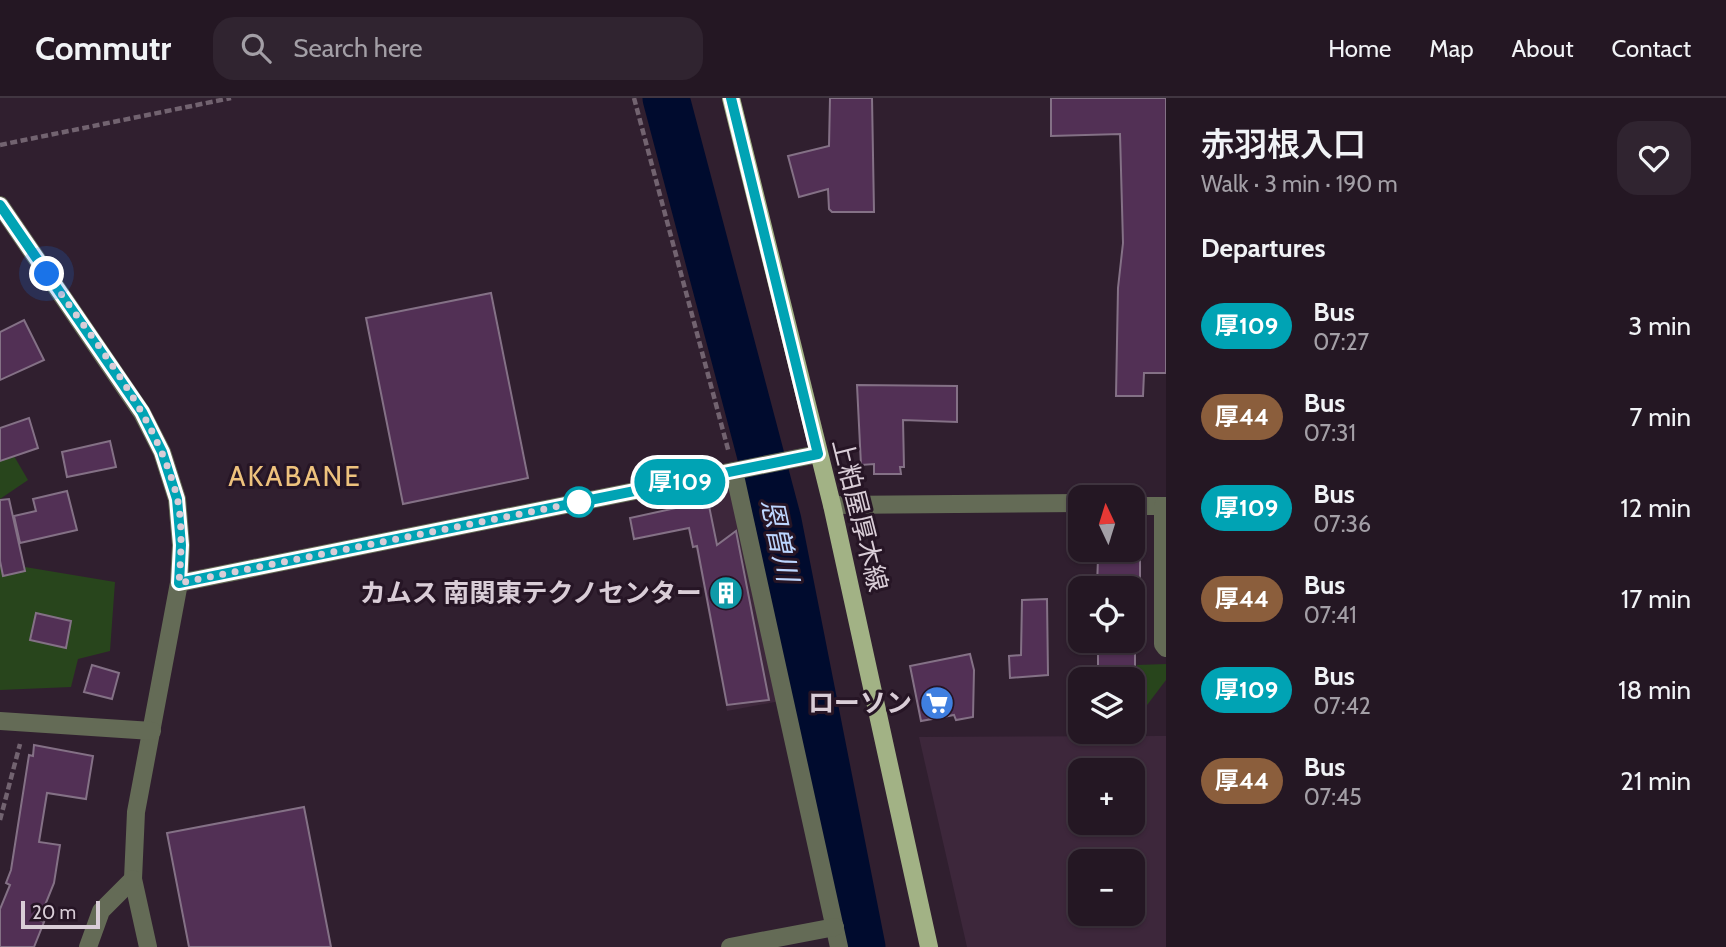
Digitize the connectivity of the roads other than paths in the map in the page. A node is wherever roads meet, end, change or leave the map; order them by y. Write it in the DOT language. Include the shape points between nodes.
graph roads {
  1 [pos="731,98"];
  2 [pos="0,205"];
  3 [pos="818,454"];
  4 [pos="736,471"];
  5 [pos="1068,503"];
  6 [pos="832,505"];
  7 [pos="1145,506"];
  8 [pos="1164,506"];
  9 [pos="179,583"];
  10 [pos="1166,648"];
  11 [pos="0,721"];
  12 [pos="152,731"];
  13 [pos="133,879"];
  14 [pos="835,927"];
  15 [pos="88,947"];
  16 [pos="148,947"];
  17 [pos="730,947"];
  18 [pos="839,947"];
  19 [pos="929,947"];
  1 -- 3 [label="main road, 上粕屋厚木線"];
  2 -- 9 [label="street" via="142,412 162,452 177,499"];
  3 -- 4 [label="street"];
  3 -- 6 [label="main road, 上粕屋厚木線"];
  4 -- 9 [label="street"];
  4 -- 14 [label="street"];
  5 -- 6 [label="street"];
  6 -- 19 [label="main road, 上粕屋厚木線"];
  7 -- 8 [label="street"];
  8 -- 10 [label="street"];
  9 -- 12 [label="street"];
  11 -- 12 [label="street"];
  12 -- 13 [label="street" via="136,812"];
  13 -- 15 [label="street" via="101,911"];
  13 -- 16 [label="street"];
  14 -- 17 [label="street"];
  14 -- 18 [label="street"];
}
